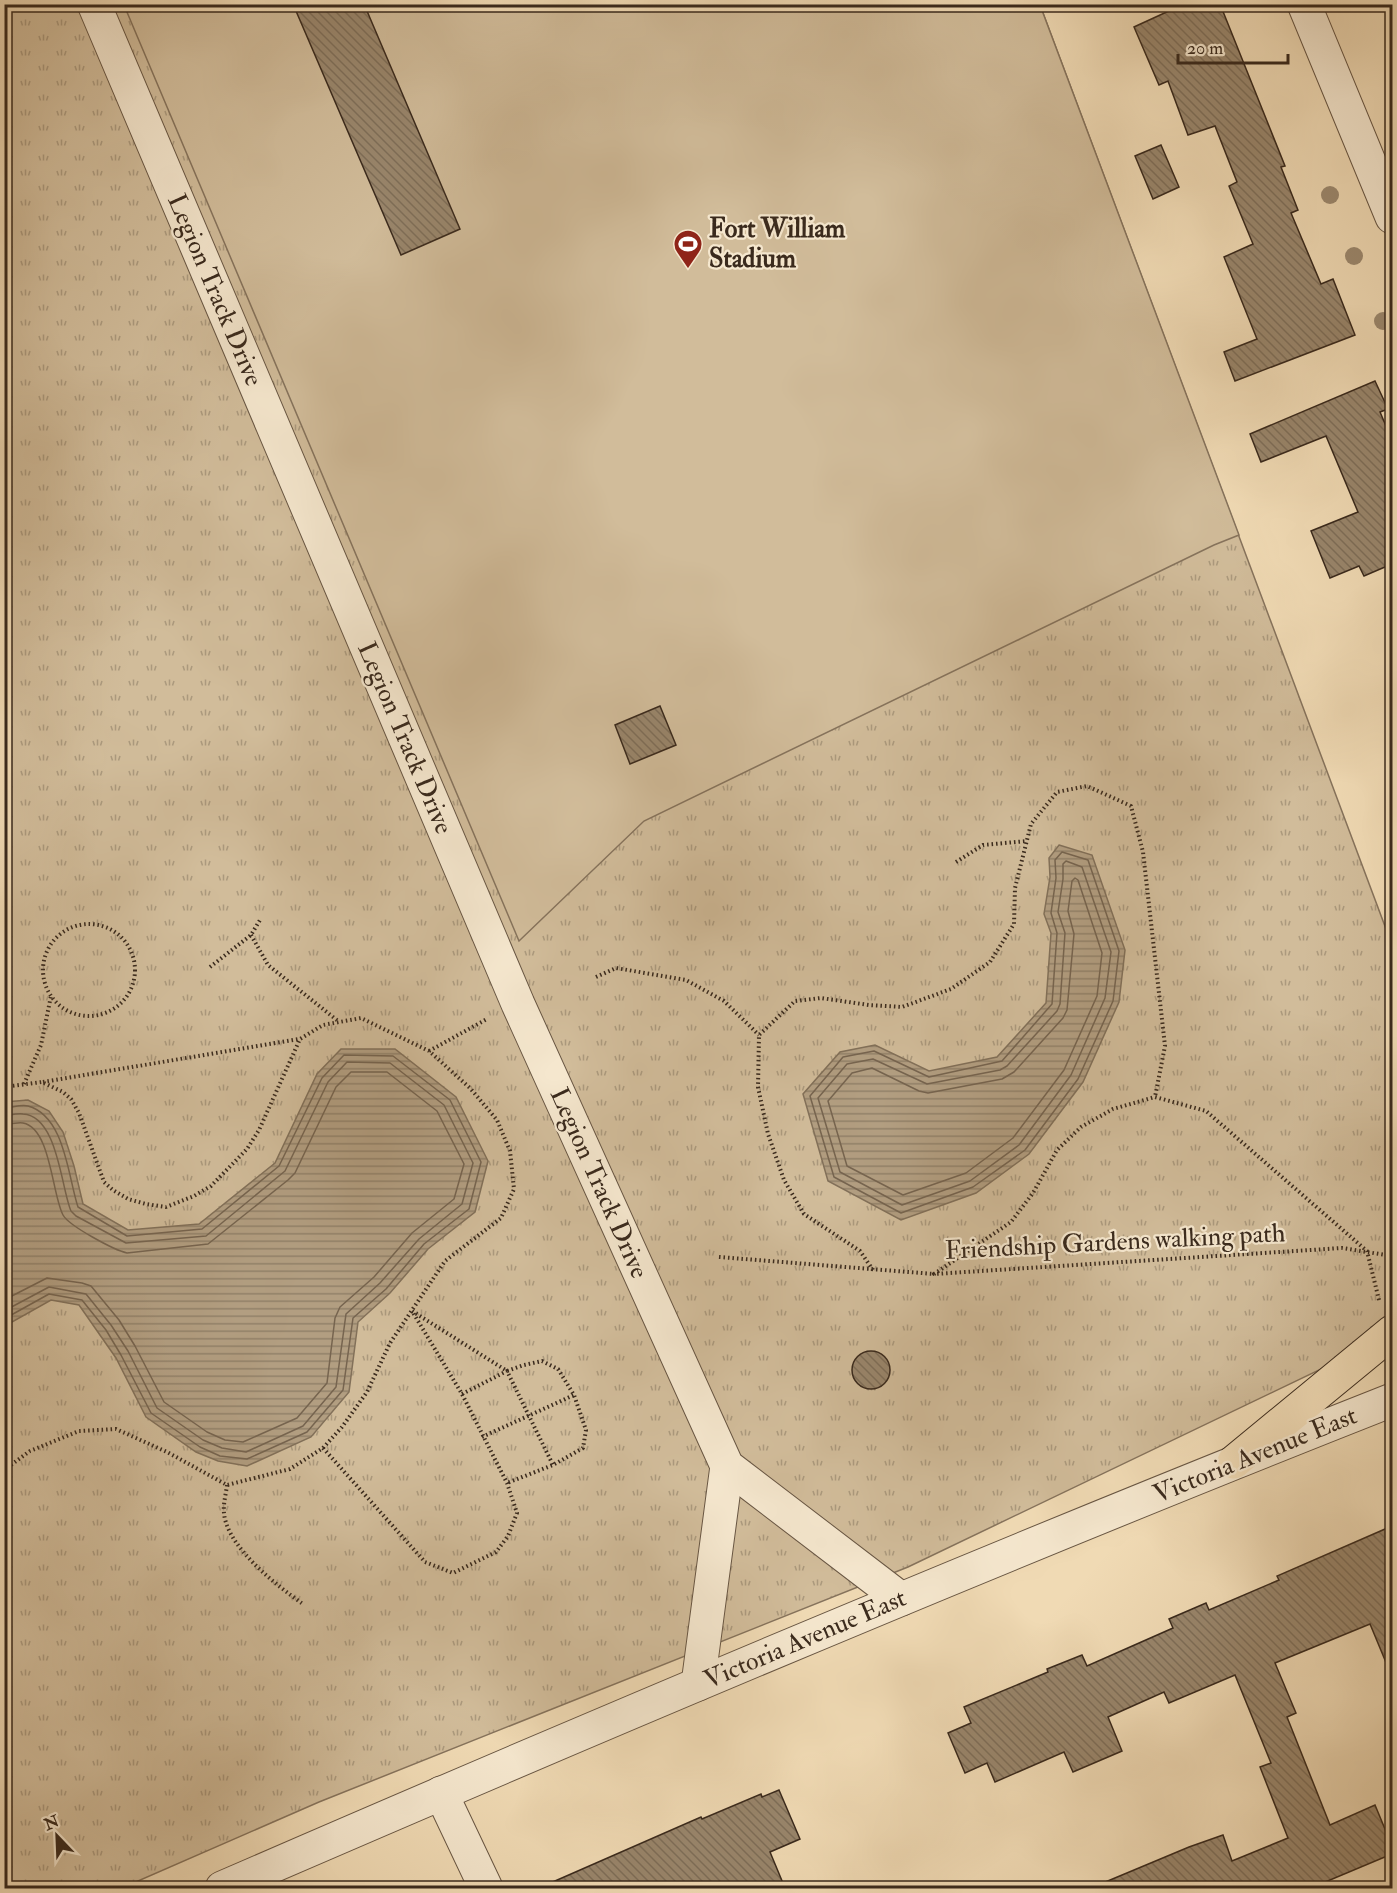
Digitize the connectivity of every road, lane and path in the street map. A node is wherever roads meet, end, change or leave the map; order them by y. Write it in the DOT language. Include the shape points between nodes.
graph roads {
  1 [pos="94,4"];
  2 [pos="1304,4"];
  3 [pos="1392,217"];
  4 [pos="1027,842"];
  5 [pos="956,862"];
  6 [pos="260,920"];
  7 [pos="251,935"];
  8 [pos="210,968"];
  9 [pos="596,977"];
  10 [pos="51,996"];
  11 [pos="518,1004"];
  12 [pos="339,1022"];
  13 [pos="759,1035"];
  14 [pos="300,1039"];
  15 [pos="429,1051"];
  16 [pos="42,1082"];
  17 [pos="24,1085"];
  18 [pos="4,1087"];
  19 [pos="1155,1097"];
  20 [pos="1367,1251"];
  21 [pos="1392,1256"];
  22 [pos="719,1257"];
  23 [pos="873,1270"];
  24 [pos="934,1274"];
  25 [pos="412,1311"];
  26 [pos="1391,1333"];
  27 [pos="507,1371"];
  28 [pos="462,1394"];
  29 [pos="574,1395"];
  30 [pos="1392,1400"];
  31 [pos="530,1415"];
  32 [pos="482,1437"];
  33 [pos="323,1448"];
  34 [pos="1234,1462"];
  35 [pos="553,1465"];
  36 [pos="727,1466"];
  37 [pos="4,1470"];
  38 [pos="507,1483"];
  39 [pos="227,1485"];
  40 [pos="901,1599"];
  41 [pos="303,1604"];
  42 [pos="698,1683"];
  43 [pos="441,1793"];
  44 [pos="222,1888"];
  45 [pos="486,1888"];
  1 -- 11 [label="street, Legion Track Drive"];
  2 -- 3 [label="street"];
  4 -- 5 [label="path" via="982,845"];
  4 -- 13 [label="path" via="1015,888 1014,924 990,962 951,989 902,1007 821,998 795,1002"];
  4 -- 19 [label="path" via="1031,824 1057,792 1087,786 1131,806 1143,852 1165,1046"];
  6 -- 7 [label="path"];
  7 -- 8 [label="path"];
  7 -- 12 [label="path" via="268,965"];
  9 -- 13 [label="path" via="616,968 686,980 724,1000"];
  10 -- 10 [label="path" via="43,969 53,942 63,932 76,926 104,926 128,944 135,974 131,990 122,1002 93,1016 77,1014"];
  10 -- 17 [label="path" via="41,1045"];
  11 -- 15 [label="path"];
  11 -- 36 [label="street, Legion Track Drive"];
  12 -- 14 [label="path" via="323,1025"];
  12 -- 15 [label="path" via="361,1018"];
  13 -- 23 [label="path" via="758,1087 768,1134 784,1180 804,1214 860,1251"];
  14 -- 16 [label="path"];
  14 -- 16 [label="path" via="247,1149 211,1186 166,1207 128,1199 104,1182 71,1099"];
  15 -- 25 [label="path" via="471,1088 498,1120 510,1152 514,1189 501,1218 445,1261"];
  16 -- 17 [label="path"];
  17 -- 18 [label="path"];
  19 -- 20 [label="path, Friendship Gardens walking path" via="1206,1111"];
  19 -- 24 [label="path, Friendship Gardens walking path" via="1113,1109 1081,1127 1057,1150 1011,1222"];
  20 -- 21 [label="path, Friendship Gardens walking path"];
  20 -- 24 [label="path, Friendship Gardens walking path" via="1342,1248"];
  20 -- 26 [label="path" via="1381,1311"];
  22 -- 23 [label="path"];
  23 -- 24 [label="path"];
  25 -- 27 [label="path"];
  25 -- 28 [label="path"];
  25 -- 33 [label="path" via="390,1343 367,1392"];
  26 -- 34 [label="main road"];
  27 -- 28 [label="path"];
  27 -- 29 [label="path" via="542,1361 558,1369"];
  27 -- 31 [label="path"];
  28 -- 32 [label="path"];
  29 -- 31 [label="path"];
  29 -- 35 [label="path" via="586,1430 583,1448"];
  30 -- 34 [label="street, Victoria Avenue East"];
  31 -- 32 [label="path"];
  31 -- 35 [label="path"];
  32 -- 38 [label="path"];
  33 -- 38 [label="path" via="425,1562 453,1573 496,1552 508,1536 517,1513"];
  33 -- 39 [label="path" via="290,1469"];
  34 -- 40 [label="street, Victoria Avenue East"];
  35 -- 38 [label="path"];
  36 -- 40 [label="street, Legion Track Drive"];
  36 -- 42 [label="street"];
  37 -- 39 [label="path" via="30,1451 79,1431 116,1429"];
  39 -- 41 [label="path" via="224,1512 228,1531 254,1564"];
  40 -- 42 [label="street, Victoria Avenue East"];
  42 -- 43 [label="street, Victoria Avenue East"];
  43 -- 44 [label="street, Victoria Avenue East"];
  43 -- 45 [label="street"];
}
